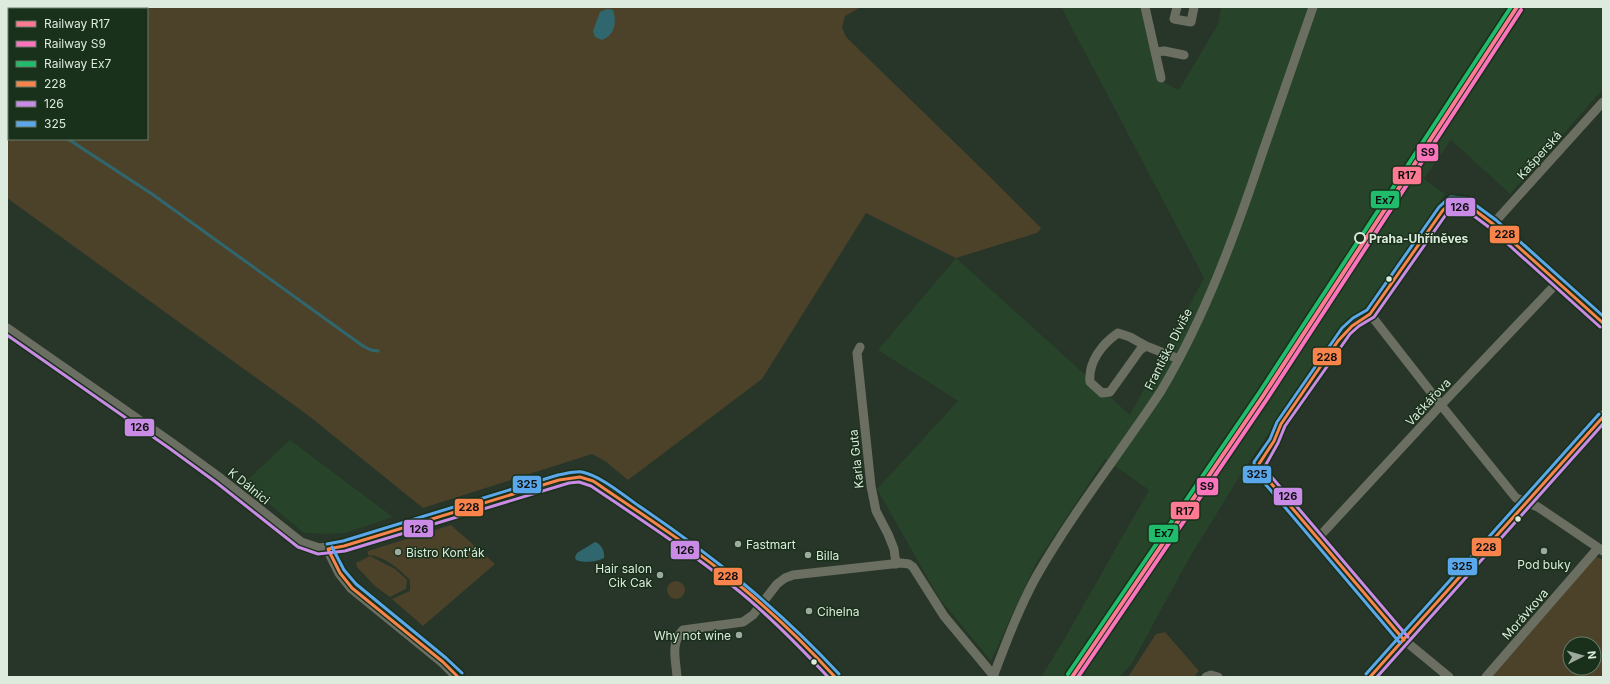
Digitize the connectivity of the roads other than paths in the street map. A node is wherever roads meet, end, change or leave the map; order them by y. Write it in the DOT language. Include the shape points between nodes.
graph roads {
  1 [pos="1145,7"];
  2 [pos="1177,7"];
  3 [pos="1194,7"];
  4 [pos="1313,7"];
  5 [pos="1156,52"];
  6 [pos="1184,55"];
  7 [pos="1162,78"];
  8 [pos="1603,102"];
  9 [pos="1493,224"];
  10 [pos="1557,283"];
  11 [pos="1370,314"];
  12 [pos="1603,323"];
  13 [pos="7,329"];
  14 [pos="1146,346"];
  15 [pos="860,347"];
  16 [pos="1179,359"];
  17 [pos="1441,405"];
  18 [pos="1603,417"];
  19 [pos="1526,502"];
  20 [pos="1318,538"];
  21 [pos="328,549"];
  22 [pos="1600,549"];
  23 [pos="896,564"];
  24 [pos="762,604"];
  25 [pos="1404,640"];
  26 [pos="994,676"];
  27 [pos="458,677"];
  28 [pos="678,677"];
  29 [pos="835,677"];
  30 [pos="1206,677"];
  31 [pos="1218,677"];
  32 [pos="1370,677"];
  33 [pos="1449,677"];
  34 [pos="1486,677"];
  1 -- 5 [label="street"];
  2 -- 3 [label="street" via="1174,19 1191,22"];
  4 -- 16 [label="street, Františka Diviše" via="1237,227"];
  5 -- 6 [label="street"];
  5 -- 7 [label="street"];
  8 -- 9 [label="street, Kašperská"];
  9 -- 10 [label="street"];
  9 -- 11 [label="street" via="1464,202 1452,202 1443,210"];
  10 -- 12 [label="street"];
  10 -- 17 [label="street, Vačkářova"];
  11 -- 17 [label="street"];
  11 -- 20 [label="street" via="1356,322 1338,341 1281,424 1260,464 1259,469"];
  13 -- 21 [label="street, K Dálnici" via="190,457 292,538 310,547"];
  14 -- 14 [label="street" via="1118,334 1108,340 1095,357 1089,372 1090,382 1102,393 1110,392 1140,350"];
  14 -- 16 [label="street"];
  15 -- 23 [label="street, Karla Guta" via="857,353 870,486 876,511 894,549"];
  16 -- 26 [label="street, Františka Diviše" via="1162,391 1046,561 1025,601"];
  17 -- 19 [label="street" via="1516,498"];
  17 -- 20 [label="street, Vačkářova"];
  18 -- 19 [label="main road"];
  19 -- 22 [label="street" via="1538,507"];
  19 -- 25 [label="main road"];
  20 -- 25 [label="street"];
  21 -- 24 [label="street" via="559,480 580,477 593,481 676,537"];
  21 -- 27 [label="street" via="340,573 352,588"];
  22 -- 34 [label="street, Morávkova"];
  23 -- 24 [label="street" via="793,575 777,584"];
  23 -- 26 [label="street" via="909,564 913,567 944,616"];
  24 -- 28 [label="street" via="743,622 683,630 674,645"];
  24 -- 29 [label="street"];
  25 -- 32 [label="main road"];
  25 -- 33 [label="street"];
  30 -- 31 [label="street"];
}
